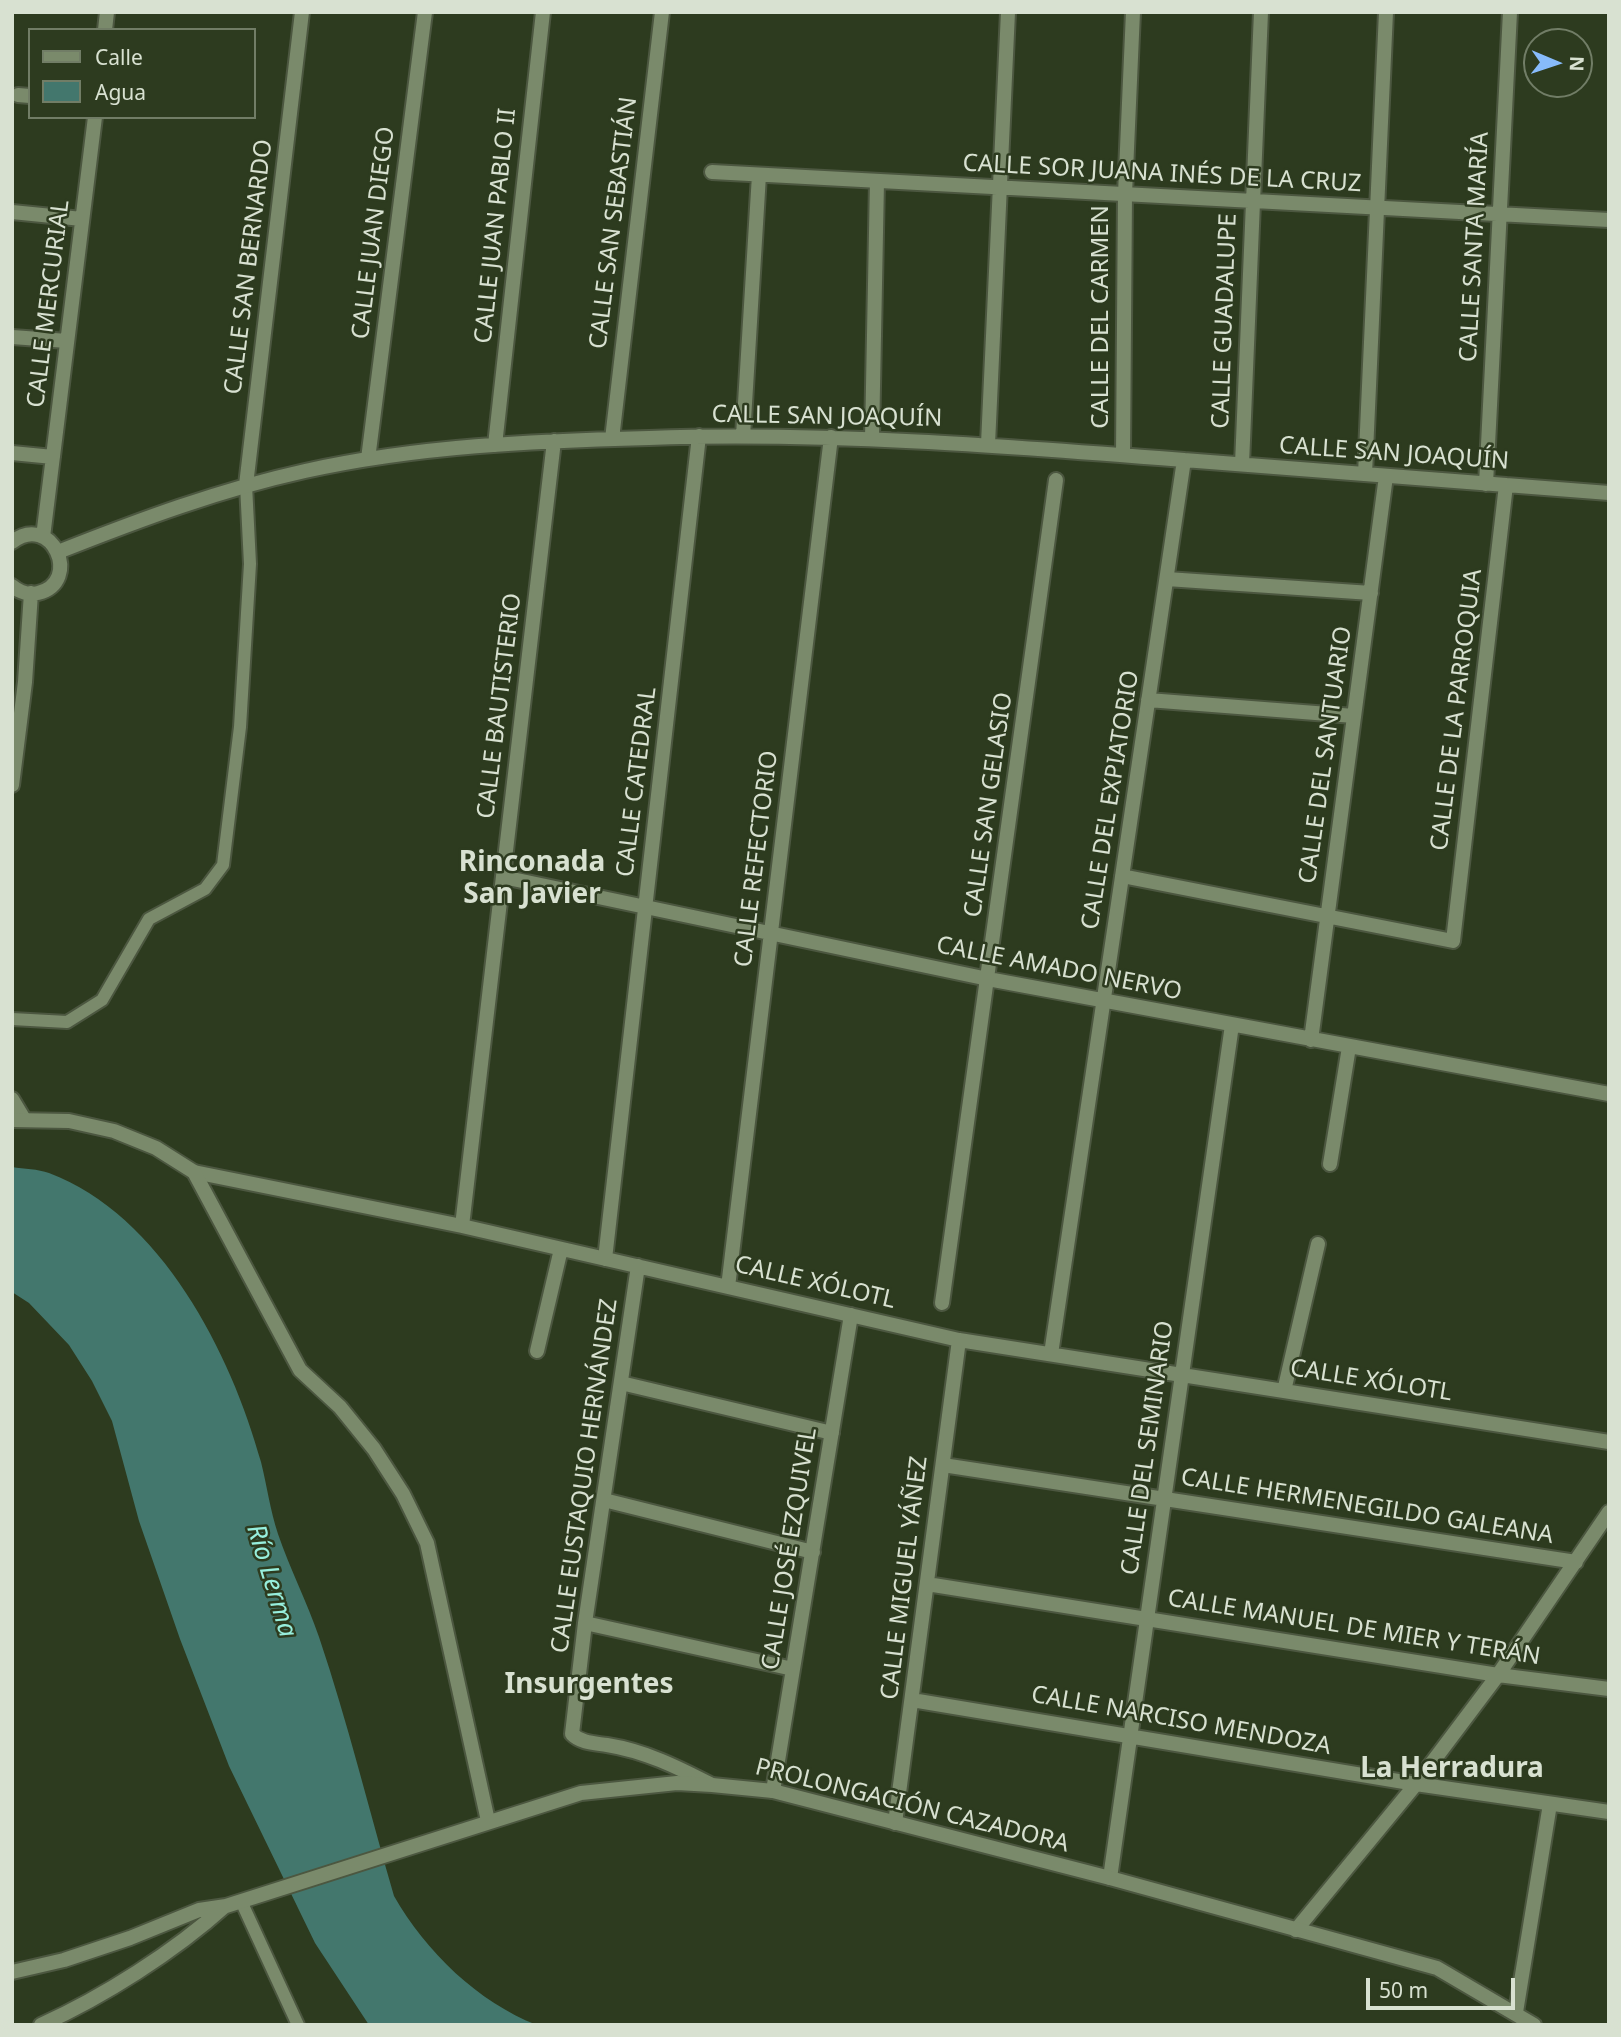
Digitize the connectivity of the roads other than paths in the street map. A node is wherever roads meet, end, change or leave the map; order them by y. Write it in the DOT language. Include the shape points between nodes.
graph roads {
  1 [pos="302,12"];
  2 [pos="425,12"];
  3 [pos="543,12"];
  4 [pos="662,12"];
  5 [pos="1008,12"];
  6 [pos="1133,12"];
  7 [pos="1261,12"];
  8 [pos="1386,12"];
  9 [pos="1510,12"];
  10 [pos="95,119"];
  11 [pos="712,172"];
  12 [pos="759,175"];
  13 [pos="877,181"];
  14 [pos="999,188"];
  15 [pos="1125,194"];
  16 [pos="1253,201"];
  17 [pos="1377,208"];
  18 [pos="12,212"];
  19 [pos="1500,214"];
  20 [pos="82,219"];
  21 [pos="1609,220"];
  22 [pos="12,337"];
  23 [pos="67,341"];
  24 [pos="699,436"];
  25 [pos="743,436"];
  26 [pos="831,437"];
  27 [pos="872,438"];
  28 [pos="612,439"];
  29 [pos="554,441"];
  30 [pos="988,444"];
  31 [pos="495,445"];
  32 [pos="12,453"];
  33 [pos="1123,455"];
  34 [pos="53,457"];
  35 [pos="368,459"];
  36 [pos="1184,460"];
  37 [pos="1242,464"];
  38 [pos="1364,474"];
  39 [pos="1386,476"];
  40 [pos="1056,480"];
  41 [pos="1486,484"];
  42 [pos="246,485"];
  43 [pos="1506,485"];
  44 [pos="1609,493"];
  45 [pos="43,537"];
  46 [pos="12,542"];
  47 [pos="58,552"];
  48 [pos="1167,579"];
  49 [pos="12,586"];
  50 [pos="31,593"];
  51 [pos="1371,593"];
  52 [pos="1149,701"];
  53 [pos="1354,716"];
  54 [pos="12,785"];
  55 [pos="1122,876"];
  56 [pos="503,877"];
  57 [pos="645,907"];
  58 [pos="1327,916"];
  59 [pos="771,934"];
  60 [pos="988,979"];
  61 [pos="1103,1001"];
  62 [pos="12,1019"];
  63 [pos="1232,1025"];
  64 [pos="1311,1040"];
  65 [pos="1349,1047"];
  66 [pos="1609,1094"];
  67 [pos="13,1101"];
  68 [pos="18,1119"];
  69 [pos="1330,1164"];
  70 [pos="194,1172"];
  71 [pos="462,1226"];
  72 [pos="1318,1244"];
  73 [pos="561,1249"];
  74 [pos="605,1259"];
  75 [pos="638,1266"];
  76 [pos="728,1287"];
  77 [pos="942,1303"];
  78 [pos="852,1315"];
  79 [pos="959,1339"];
  80 [pos="537,1351"];
  81 [pos="1051,1354"];
  82 [pos="1182,1375"];
  83 [pos="621,1383"];
  84 [pos="1284,1391"];
  85 [pos="832,1433"];
  86 [pos="1609,1442"];
  87 [pos="943,1465"];
  88 [pos="1164,1499"];
  89 [pos="604,1500"];
  90 [pos="1609,1512"];
  91 [pos="813,1552"];
  92 [pos="1576,1562"];
  93 [pos="927,1584"];
  94 [pos="1147,1618"];
  95 [pos="585,1623"];
  96 [pos="793,1669"];
  97 [pos="1499,1675"];
  98 [pos="1609,1689"];
  99 [pos="912,1700"];
  100 [pos="1130,1735"];
  101 [pos="1416,1784"];
  102 [pos="712,1786"];
  103 [pos="773,1791"];
  104 [pos="1550,1804"];
  105 [pos="1609,1812"];
  106 [pos="488,1821"];
  107 [pos="895,1823"];
  108 [pos="1110,1878"];
  109 [pos="247,1899"];
  110 [pos="226,1906"];
  111 [pos="1296,1930"];
  112 [pos="12,1972"];
  113 [pos="76,2009"];
  114 [pos="1516,2012"];
  115 [pos="41,2025"];
  116 [pos="64,2025"];
  117 [pos="298,2025"];
  118 [pos="1534,2025"];
  1 -- 42 [label="street, CALLE SAN BERNARDO"];
  2 -- 35 [label="street, CALLE JUAN DIEGO"];
  3 -- 31 [label="street, CALLE JUAN PABLO II"];
  4 -- 28 [label="street, CALLE SAN SEBASTIÁN"];
  5 -- 14 [label="street"];
  6 -- 15 [label="street, CALLE DEL CARMEN"];
  7 -- 16 [label="street, CALLE GUADALUPE"];
  8 -- 17 [label="street"];
  9 -- 19 [label="street, CALLE SANTA MARÍA"];
  10 -- 20 [label="street, CALLE MERCURIAL"];
  11 -- 12 [label="street, CALLE SOR JUANA INÉS DE LA CRUZ"];
  12 -- 13 [label="street, CALLE SOR JUANA INÉS DE LA CRUZ"];
  12 -- 25 [label="street"];
  13 -- 14 [label="street, CALLE SOR JUANA INÉS DE LA CRUZ"];
  13 -- 27 [label="street"];
  14 -- 15 [label="street, CALLE SOR JUANA INÉS DE LA CRUZ"];
  14 -- 30 [label="street"];
  15 -- 16 [label="street, CALLE SOR JUANA INÉS DE LA CRUZ"];
  15 -- 33 [label="street, CALLE DEL CARMEN"];
  16 -- 17 [label="street, CALLE SOR JUANA INÉS DE LA CRUZ"];
  16 -- 37 [label="street, CALLE GUADALUPE"];
  17 -- 19 [label="street, CALLE SOR JUANA INÉS DE LA CRUZ"];
  17 -- 38 [label="street"];
  18 -- 20 [label="street"];
  19 -- 21 [label="street, CALLE SOR JUANA INÉS DE LA CRUZ"];
  19 -- 41 [label="street, CALLE SANTA MARÍA"];
  20 -- 23 [label="street, CALLE MERCURIAL"];
  22 -- 23 [label="street"];
  23 -- 34 [label="street, CALLE MERCURIAL"];
  24 -- 25 [label="street, CALLE SAN JOAQUÍN"];
  24 -- 28 [label="street, CALLE SAN JOAQUÍN"];
  24 -- 57 [label="street, CALLE CATEDRAL"];
  25 -- 26 [label="street, CALLE SAN JOAQUÍN"];
  26 -- 27 [label="street, CALLE SAN JOAQUÍN"];
  26 -- 59 [label="street, CALLE REFECTORIO"];
  27 -- 30 [label="street, CALLE SAN JOAQUÍN"];
  28 -- 29 [label="street, CALLE SAN JOAQUÍN"];
  29 -- 31 [label="street, CALLE SAN JOAQUÍN"];
  29 -- 56 [label="street, CALLE BAUTISTERIO"];
  30 -- 33 [label="street, CALLE SAN JOAQUÍN"];
  31 -- 35 [label="street, CALLE SAN JOAQUÍN"];
  32 -- 34 [label="street"];
  33 -- 36 [label="street, CALLE SAN JOAQUÍN"];
  34 -- 45 [label="street, CALLE MERCURIAL"];
  35 -- 42 [label="street, CALLE SAN JOAQUÍN"];
  36 -- 37 [label="street, CALLE SAN JOAQUÍN"];
  36 -- 48 [label="street, CALLE DEL EXPIATORIO"];
  37 -- 38 [label="street, CALLE SAN JOAQUÍN"];
  38 -- 39 [label="street, CALLE SAN JOAQUÍN"];
  39 -- 41 [label="street, CALLE SAN JOAQUÍN"];
  39 -- 51 [label="street, CALLE DEL SANTUARIO"];
  40 -- 60 [label="street, CALLE SAN GELASIO"];
  41 -- 43 [label="street, CALLE SAN JOAQUÍN"];
  42 -- 47 [label="street, CALLE SAN JOAQUÍN" via="150,515"];
  42 -- 62 [label="lane" via="250,564 240,727 223,865 205,889 149,919 102,1000 67,1022"];
  43 -- 44 [label="street, CALLE SAN JOAQUÍN"];
  43 -- 58 [label="street, CALLE DE LA PARROQUIA" via="1453,941"];
  45 -- 46 [label="street" via="27,535"];
  45 -- 47 [label="street"];
  47 -- 50 [label="street" via="61,565 54,583"];
  48 -- 51 [label="street"];
  48 -- 52 [label="street, CALLE DEL EXPIATORIO"];
  49 -- 50 [label="street"];
  50 -- 54 [label="street"];
  51 -- 53 [label="street, CALLE DEL SANTUARIO"];
  52 -- 53 [label="street"];
  52 -- 55 [label="street, CALLE DEL EXPIATORIO"];
  53 -- 58 [label="street, CALLE DEL SANTUARIO"];
  55 -- 58 [label="street"];
  55 -- 61 [label="street, CALLE DEL EXPIATORIO"];
  56 -- 57 [label="street, CALLE AMADO NERVO"];
  56 -- 71 [label="street, CALLE BAUTISTERIO"];
  57 -- 59 [label="street, CALLE AMADO NERVO"];
  57 -- 74 [label="street, CALLE CATEDRAL"];
  58 -- 64 [label="street, CALLE DEL SANTUARIO"];
  59 -- 60 [label="street, CALLE AMADO NERVO"];
  59 -- 76 [label="street, CALLE REFECTORIO"];
  60 -- 61 [label="street, CALLE AMADO NERVO"];
  60 -- 77 [label="street, CALLE SAN GELASIO"];
  61 -- 63 [label="street, CALLE AMADO NERVO"];
  61 -- 81 [label="street, CALLE DEL EXPIATORIO"];
  63 -- 64 [label="street, CALLE AMADO NERVO"];
  63 -- 82 [label="street, CALLE DEL SEMINARIO"];
  64 -- 65 [label="street, CALLE AMADO NERVO"];
  65 -- 66 [label="street, CALLE AMADO NERVO"];
  65 -- 69 [label="street"];
  67 -- 68 [label="street"];
  68 -- 70 [label="street, CALLE XÓLOTL" via="69,1121 114,1131 156,1148"];
  70 -- 71 [label="street, CALLE XÓLOTL"];
  70 -- 106 [label="street" via="300,1370 340,1407 374,1449 404,1494 427,1543"];
  71 -- 73 [label="street, CALLE XÓLOTL"];
  72 -- 84 [label="street"];
  73 -- 74 [label="street, CALLE XÓLOTL"];
  73 -- 80 [label="street"];
  74 -- 75 [label="street, CALLE XÓLOTL"];
  75 -- 76 [label="street, CALLE XÓLOTL"];
  75 -- 83 [label="street, CALLE EUSTAQUIO HERNÁNDEZ"];
  76 -- 78 [label="street, CALLE XÓLOTL"];
  78 -- 79 [label="street, CALLE XÓLOTL"];
  78 -- 85 [label="street, CALLE JOSÉ EZQUIVEL"];
  79 -- 81 [label="street, CALLE XÓLOTL"];
  79 -- 87 [label="street, CALLE MIGUEL YÁÑEZ"];
  81 -- 82 [label="street, CALLE XÓLOTL"];
  82 -- 84 [label="street, CALLE XÓLOTL"];
  82 -- 88 [label="street, CALLE DEL SEMINARIO"];
  83 -- 85 [label="street"];
  83 -- 89 [label="street, CALLE EUSTAQUIO HERNÁNDEZ"];
  84 -- 86 [label="street, CALLE XÓLOTL"];
  85 -- 91 [label="street, CALLE JOSÉ EZQUIVEL"];
  87 -- 88 [label="street, CALLE HERMENEGILDO GALEANA"];
  87 -- 93 [label="street, CALLE MIGUEL YÁÑEZ"];
  88 -- 92 [label="street, CALLE HERMENEGILDO GALEANA"];
  88 -- 94 [label="street, CALLE DEL SEMINARIO"];
  89 -- 91 [label="street"];
  89 -- 95 [label="street, CALLE EUSTAQUIO HERNÁNDEZ"];
  90 -- 92 [label="street"];
  91 -- 96 [label="street, CALLE JOSÉ EZQUIVEL"];
  92 -- 97 [label="street"];
  93 -- 94 [label="street, CALLE MANUEL DE MIER Y TERÁN"];
  93 -- 99 [label="street, CALLE MIGUEL YÁÑEZ"];
  94 -- 97 [label="street, CALLE MANUEL DE MIER Y TERÁN"];
  94 -- 100 [label="street, CALLE DEL SEMINARIO"];
  95 -- 96 [label="street"];
  95 -- 102 [label="street, CALLE EUSTAQUIO HERNÁNDEZ" via="572,1734 578,1740 660,1759"];
  96 -- 103 [label="street, CALLE JOSÉ EZQUIVEL"];
  97 -- 98 [label="street, CALLE MANUEL DE MIER Y TERÁN"];
  97 -- 101 [label="street"];
  99 -- 100 [label="street, CALLE NARCISO MENDOZA"];
  99 -- 107 [label="street, CALLE MIGUEL YÁÑEZ"];
  100 -- 101 [label="street, CALLE NARCISO MENDOZA"];
  100 -- 108 [label="street, CALLE DEL SEMINARIO"];
  101 -- 104 [label="street, CALLE NARCISO MENDOZA"];
  101 -- 111 [label="street"];
  102 -- 103 [label="street, PROLONGACIÓN CAZADORA"];
  102 -- 106 [label="street, PROLONGACIÓN CAZADORA" via="677,1783 581,1793"];
  103 -- 107 [label="street, PROLONGACIÓN CAZADORA"];
  104 -- 105 [label="street, CALLE NARCISO MENDOZA"];
  104 -- 114 [label="street"];
  106 -- 109 [label="street, PROLONGACIÓN CAZADORA"];
  107 -- 108 [label="street, PROLONGACIÓN CAZADORA"];
  108 -- 111 [label="street, PROLONGACIÓN CAZADORA"];
  109 -- 110 [label="street, PROLONGACIÓN CAZADORA"];
  109 -- 117 [label="lane"];
  110 -- 112 [label="street" via="199,1910 130,1938"];
  110 -- 113 [label="street"];
  111 -- 114 [label="street, PROLONGACIÓN CAZADORA" via="1437,1968"];
  113 -- 115 [label="street"];
  113 -- 116 [label="street"];
  114 -- 118 [label="street, PROLONGACIÓN CAZADORA"];
}
